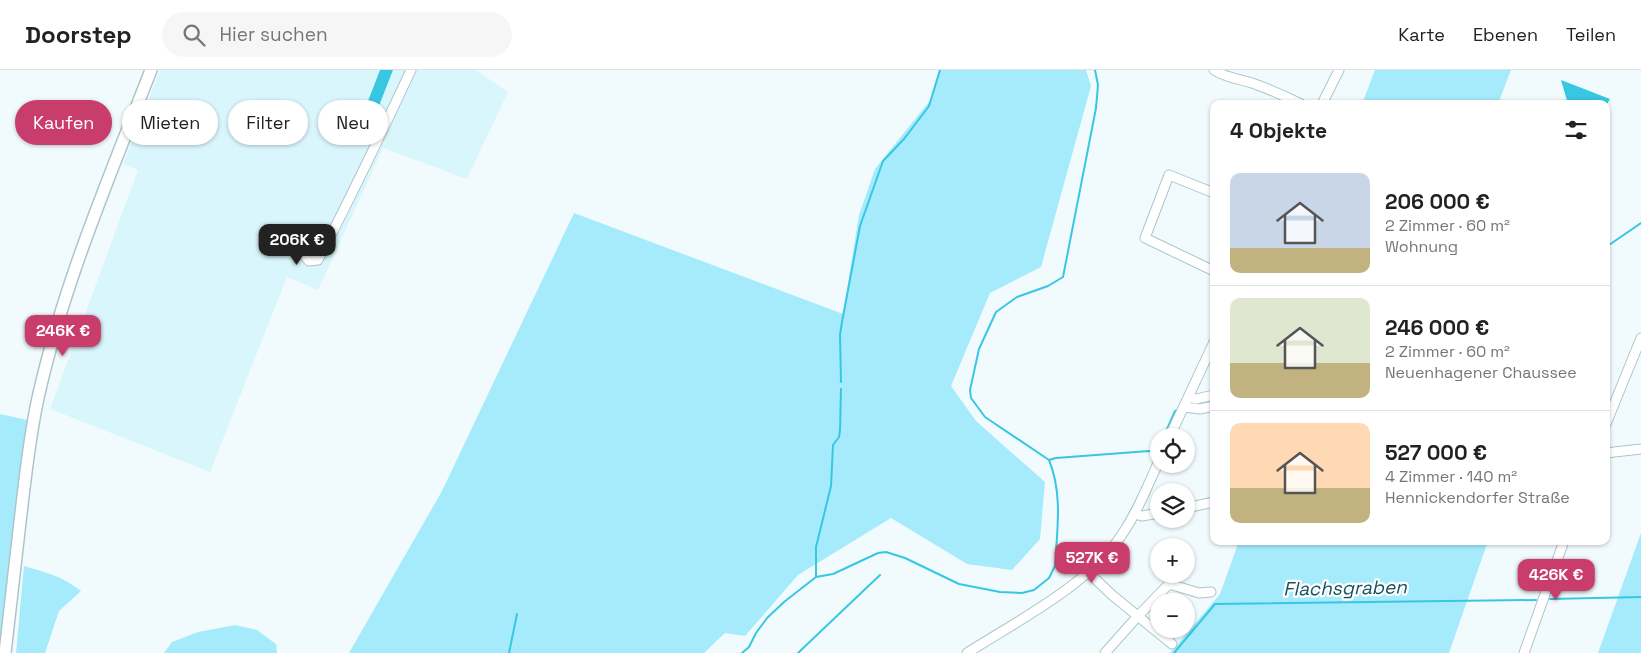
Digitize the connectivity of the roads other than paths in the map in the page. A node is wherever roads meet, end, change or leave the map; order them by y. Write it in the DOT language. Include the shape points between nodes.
graph roads {
  1 [pos="151,70"];
  2 [pos="411,70"];
  3 [pos="1214,70"];
  4 [pos="1339,70"];
  5 [pos="1293,100"];
  6 [pos="1324,100"];
  7 [pos="1210,191"];
  8 [pos="328,242"];
  9 [pos="1210,269"];
  10 [pos="1641,338"];
  11 [pos="1210,350"];
  12 [pos="1210,396"];
  13 [pos="1188,397"];
  14 [pos="1184,407"];
  15 [pos="1210,407"];
  16 [pos="1610,414"];
  17 [pos="1174,428"];
  18 [pos="1641,449"];
  19 [pos="1610,453"];
  20 [pos="1154,473"];
  21 [pos="1210,503"];
  22 [pos="1195,506"];
  23 [pos="1135,514"];
  24 [pos="1150,515"];
  25 [pos="1563,545"];
  26 [pos="1088,572"];
  27 [pos="1211,592"];
  28 [pos="1137,616"];
  29 [pos="1172,644"];
  30 [pos="5,653"];
  31 [pos="967,653"];
  32 [pos="1105,653"];
  33 [pos="1524,653"];
  1 -- 30 [label="main road" via="71,280 38,397"];
  2 -- 8 [label="street"];
  3 -- 5 [label="street"];
  4 -- 6 [label="street"];
  7 -- 9 [label="street" via="1169,175 1145,238"];
  10 -- 16 [label="street"];
  11 -- 13 [label="street"];
  12 -- 13 [label="street"];
  13 -- 14 [label="street"];
  14 -- 15 [label="street" via="1200,410"];
  14 -- 17 [label="street"];
  18 -- 19 [label="street"];
  20 -- 23 [label="street"];
  21 -- 22 [label="street"];
  23 -- 24 [label="street"];
  23 -- 26 [label="street" via="1112,548"];
  25 -- 33 [label="street"];
  26 -- 28 [label="street"];
  26 -- 31 [label="street"];
  27 -- 28 [label="street" via="1199,593 1169,584"];
  28 -- 29 [label="street"];
  28 -- 32 [label="street"];
}
